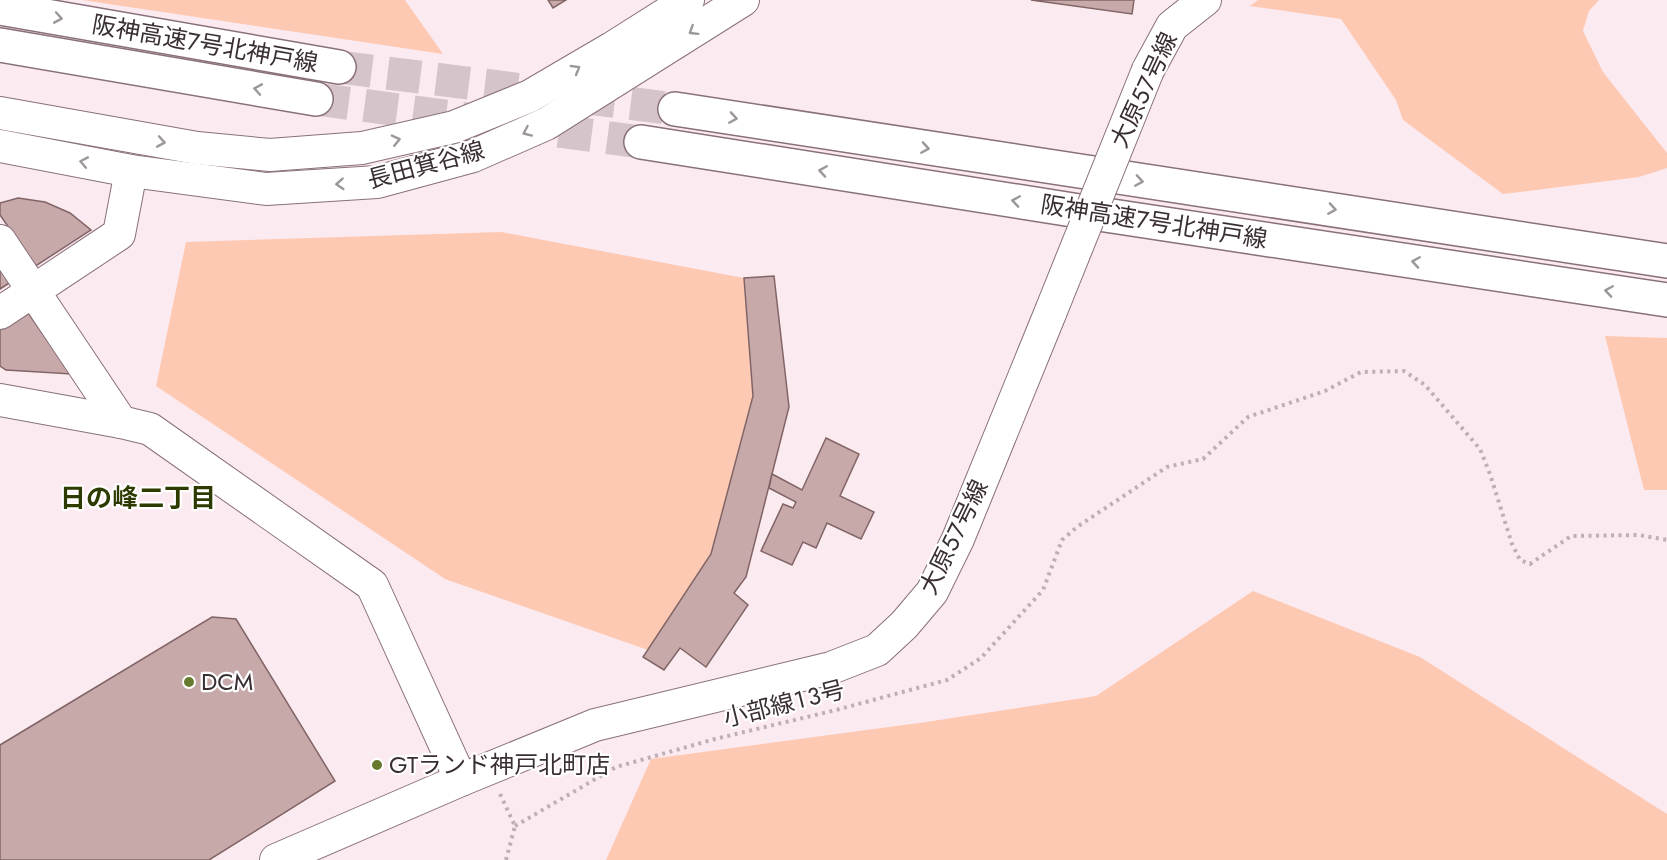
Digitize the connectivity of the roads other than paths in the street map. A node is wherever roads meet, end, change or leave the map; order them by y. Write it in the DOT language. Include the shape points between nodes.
graph roads {
  1 [pos="688,0"];
  2 [pos="743,0"];
  3 [pos="1205,0"];
  4 [pos="0,8"];
  5 [pos="0,45"];
  6 [pos="339,67"];
  7 [pos="316,99"];
  8 [pos="675,108"];
  9 [pos="0,113"];
  10 [pos="641,142"];
  11 [pos="0,146"];
  12 [pos="131,171"];
  13 [pos="0,241"];
  14 [pos="1667,261"];
  15 [pos="33,291"];
  16 [pos="1667,300"];
  17 [pos="0,313"];
  18 [pos="0,400"];
  19 [pos="121,422"];
  20 [pos="475,775"];
  21 [pos="276,860"];
  9 -- 1 [label="street, 長田箕谷線, one-way" via="207,149 270,154 362,148 454,127 530,96"];
  2 -- 12 [label="street, 長田箕谷線, one-way" via="546,124 473,156 377,182 266,189"];
  3 -- 20 [label="street, 大原５７号線, bridge" via="1172,26 1148,70 958,539 932,592 904,625 878,650 831,668 596,725"];
  4 -- 6 [label="highway, 阪神高速7号北神戸線, one-way"];
  7 -- 5 [label="highway, 阪神高速7号北神戸線, one-way"];
  8 -- 14 [label="highway, 阪神高速7号北神戸線, one-way"];
  16 -- 10 [label="highway, 阪神高速7号北神戸線, one-way"];
  12 -- 11 [label="street, 長田箕谷線, one-way"];
  12 -- 15 [label="street" via="119,234"];
  13 -- 15 [label="street"];
  15 -- 17 [label="street"];
  15 -- 19 [label="street"];
  18 -- 19 [label="street"];
  19 -- 20 [label="street" via="150,429 372,585"];
  20 -- 21 [label="street, 大原５７号線"];
}
